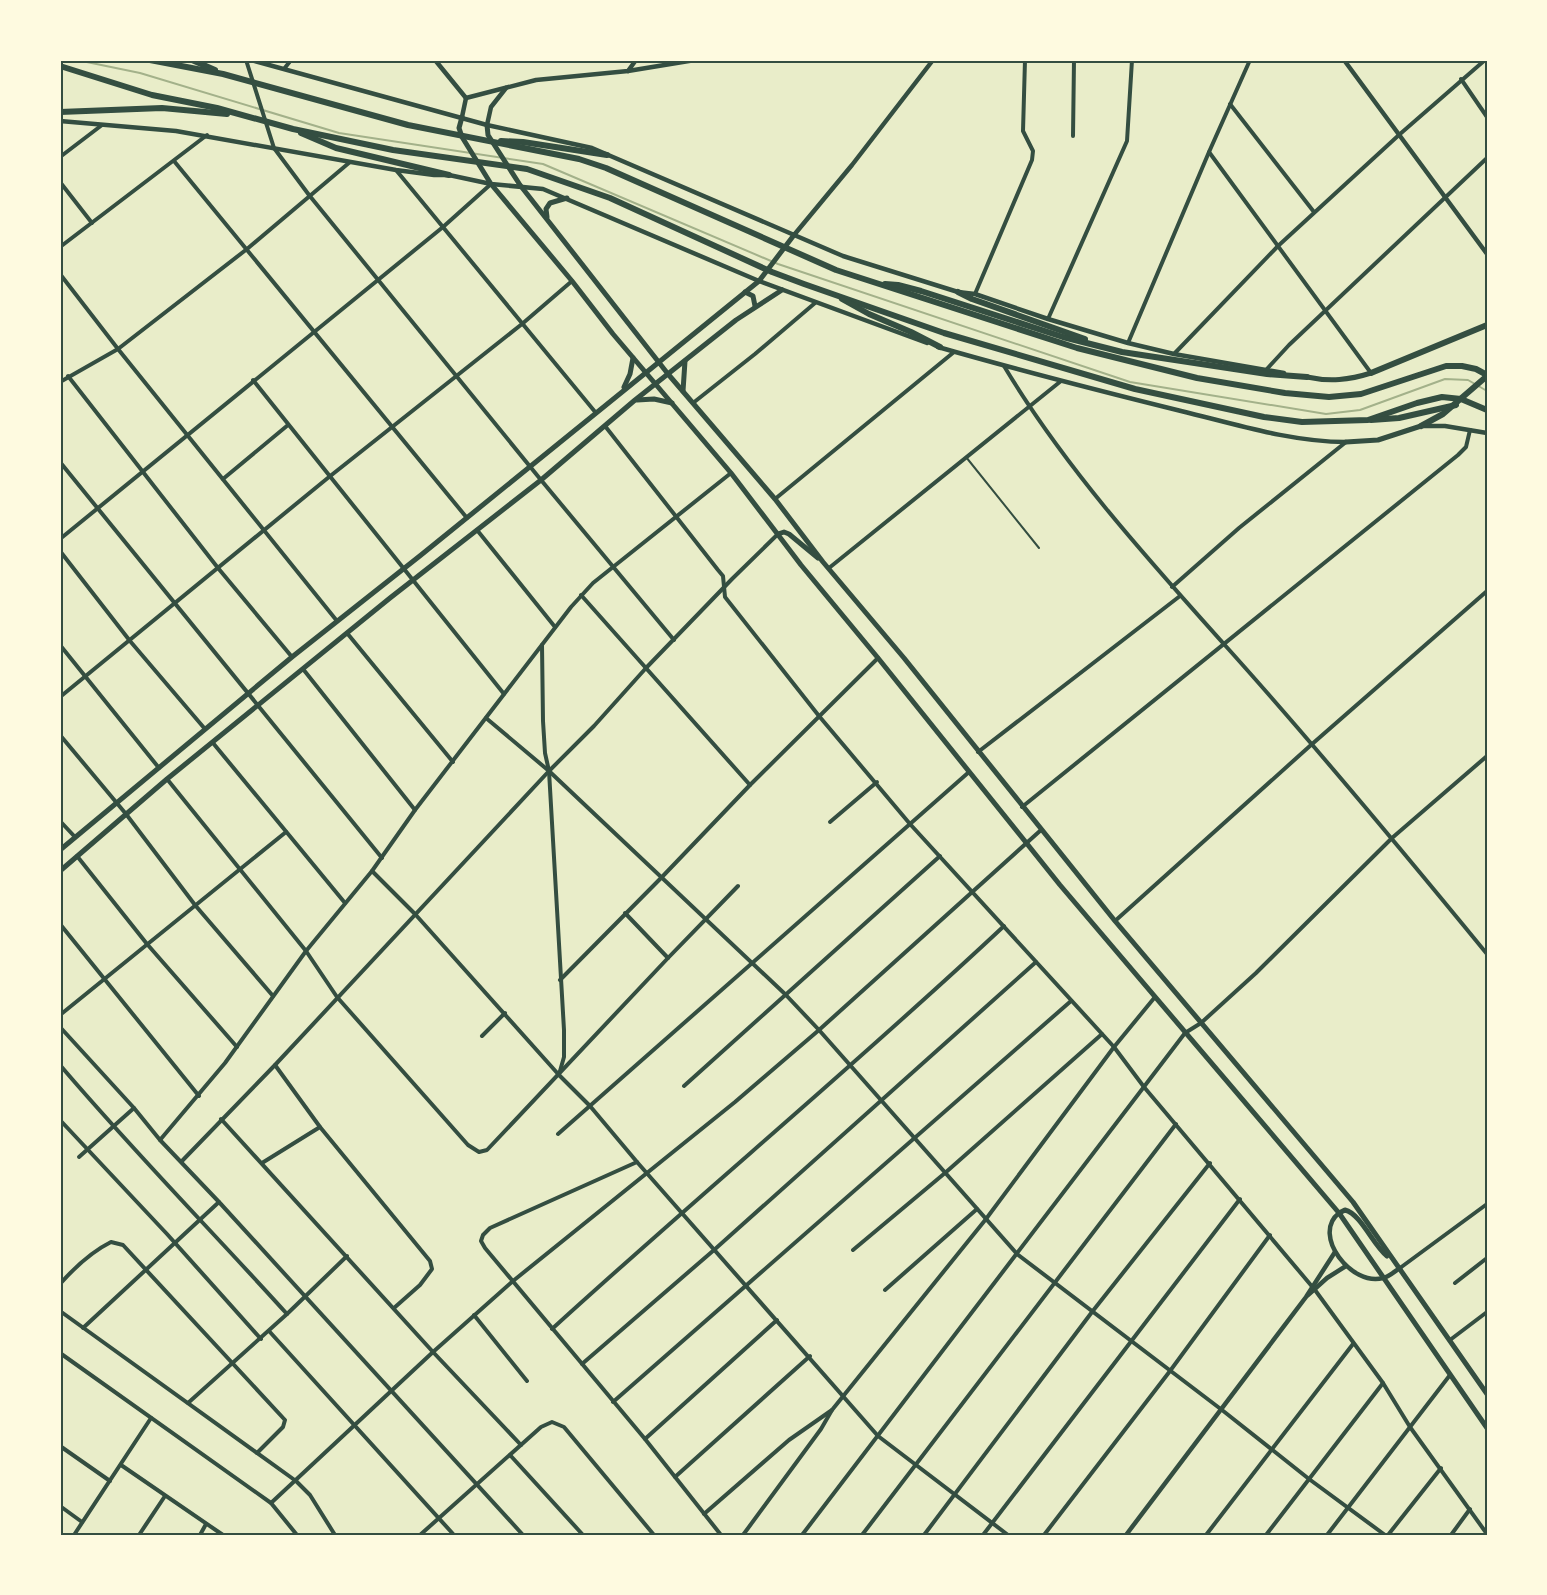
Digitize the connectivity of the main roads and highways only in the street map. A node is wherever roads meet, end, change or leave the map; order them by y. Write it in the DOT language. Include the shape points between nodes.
graph roads {
  1 [pos="150,60"];
  2 [pos="192,60"];
  3 [pos="60,66"];
  4 [pos="223,74"];
  5 [pos="60,112"];
  6 [pos="243,115"];
  7 [pos="462,117"];
  8 [pos="487,124"];
  9 [pos="293,129"];
  10 [pos="492,140"];
  11 [pos="607,155"];
  12 [pos="448,175"];
  13 [pos="567,198"];
  14 [pos="547,219"];
  15 [pos="794,235"];
  16 [pos="878,284"];
  17 [pos="782,290"];
  18 [pos="746,292"];
  19 [pos="958,292"];
  20 [pos="831,293"];
  21 [pos="755,306"];
  22 [pos="1487,325"];
  23 [pos="940,347"];
  24 [pos="633,358"];
  25 [pos="658,361"];
  26 [pos="685,361"];
  27 [pos="1140,364"];
  28 [pos="645,372"];
  29 [pos="1371,373"];
  30 [pos="668,374"];
  31 [pos="1487,376"];
  32 [pos="1307,377"];
  33 [pos="655,384"];
  34 [pos="683,391"];
  35 [pos="618,395"];
  36 [pos="635,400"];
  37 [pos="673,404"];
  38 [pos="1456,404"];
  39 [pos="1487,410"];
  40 [pos="1368,420"];
  41 [pos="1421,426"];
  42 [pos="1346,442"];
  43 [pos="778,534"];
  44 [pos="823,562"];
  45 [pos="60,850"];
  46 [pos="60,871"];
  47 [pos="1339,1213"];
  48 [pos="1391,1258"];
  49 [pos="1486,1392"];
  50 [pos="1487,1428"];
  1 -- 4 [label="main road"];
  2 -- 4 [label="main road"];
  3 -- 6 [label="main road" via="152,95"];
  4 -- 10 [label="main road" via="378,118"];
  5 -- 6 [label="main road" via="162,108"];
  6 -- 9 [label="main road"];
  7 -- 24 [label="main road" via="462,138 491,184"];
  8 -- 10 [label="main road"];
  9 -- 12 [label="main road" via="336,148"];
  9 -- 20 [label="main road" via="393,150 527,169 609,198 772,272"];
  10 -- 11 [label="main road"];
  10 -- 14 [label="main road"];
  10 -- 16 [label="main road" via="592,163 819,263"];
  13 -- 14 [label="main road" via="550,203"];
  14 -- 25 [label="main road"];
  15 -- 18 [label="main road"];
  16 -- 27 [label="main road" via="1067,345"];
  16 -- 32 [label="main road" via="921,291 1122,352"];
  17 -- 21 [label="main road"];
  18 -- 21 [label="main road" via="753,296"];
  18 -- 25 [label="main road"];
  19 -- 27 [label="main road"];
  20 -- 23 [label="main road"];
  20 -- 40 [label="main road" via="944,333 1135,389 1264,417 1312,422"];
  21 -- 26 [label="main road"];
  22 -- 29 [label="main road"];
  24 -- 28 [label="main road"];
  24 -- 35 [label="main road" via="630,375"];
  25 -- 28 [label="main road"];
  25 -- 30 [label="main road"];
  26 -- 30 [label="main road"];
  26 -- 34 [label="main road"];
  27 -- 31 [label="main road" via="1237,386 1329,397 1361,394 1446,366 1476,369"];
  28 -- 33 [label="main road"];
  28 -- 35 [label="main road"];
  29 -- 32 [label="main road" via="1330,380"];
  30 -- 33 [label="main road"];
  30 -- 34 [label="main road"];
  31 -- 38 [label="main road"];
  33 -- 36 [label="main road"];
  33 -- 37 [label="main road"];
  34 -- 44 [label="main road"];
  35 -- 45 [label="main road"];
  36 -- 37 [label="main road"];
  36 -- 46 [label="main road" via="166,780"];
  37 -- 43 [label="main road"];
  38 -- 40 [label="main road" via="1399,418"];
  38 -- 41 [label="main road"];
  39 -- 40 [label="main road" via="1461,399 1442,397"];
  41 -- 42 [label="main road" via="1378,440"];
  43 -- 44 [label="main road" via="789,534"];
  43 -- 47 [label="main road" via="1026,842"];
  44 -- 48 [label="main road" via="1115,921 1353,1202"];
  47 -- 48 [label="main road" via="1352,1213"];
  47 -- 50 [label="main road"];
  48 -- 49 [label="main road"];
}
